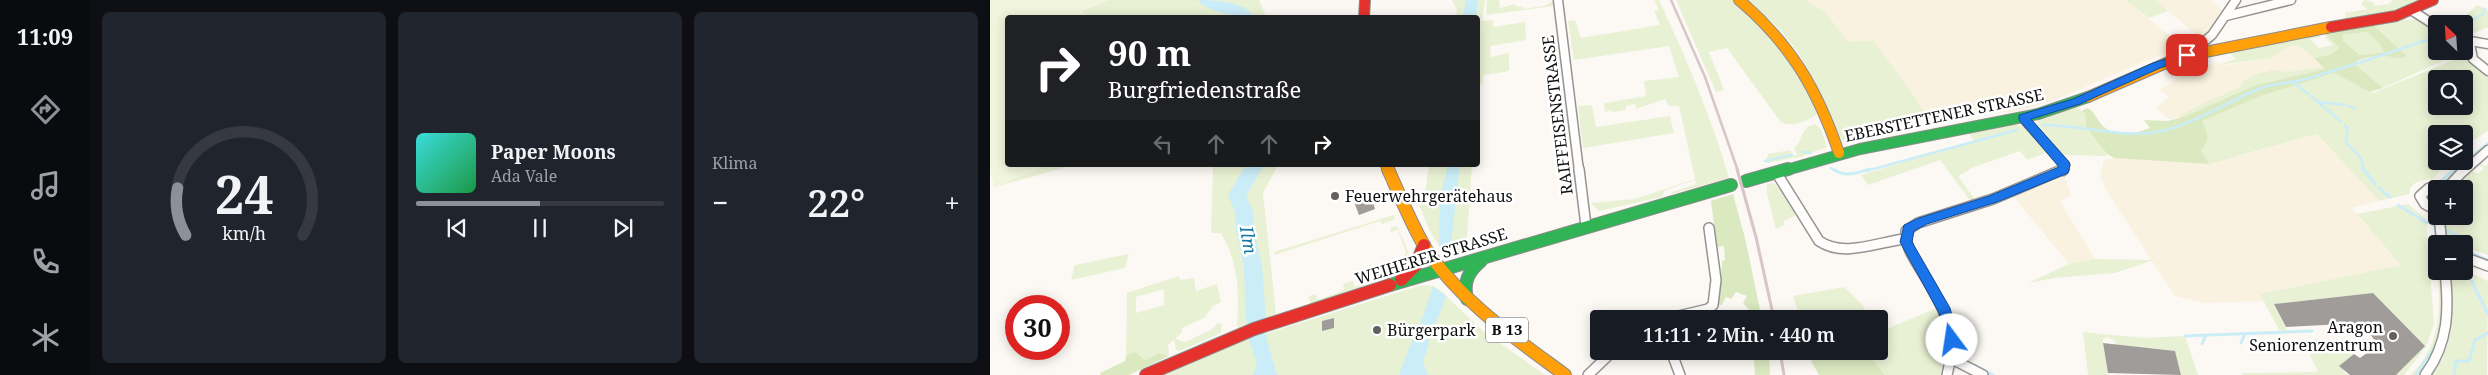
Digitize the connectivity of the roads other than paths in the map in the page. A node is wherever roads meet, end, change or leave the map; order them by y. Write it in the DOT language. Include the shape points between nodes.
graph roads {
  1 [pos="1365,0"];
  2 [pos="1558,0"];
  3 [pos="1740,0"];
  4 [pos="2236,0"];
  5 [pos="2291,0"];
  6 [pos="2433,0"];
  7 [pos="2414,12"];
  8 [pos="1364,15"];
  9 [pos="2226,16"];
  10 [pos="2428,21"];
  11 [pos="2473,43"];
  12 [pos="2488,44"];
  13 [pos="2198,53"];
  14 [pos="2473,59"];
  15 [pos="2488,72"];
  16 [pos="2023,118"];
  17 [pos="2488,150"];
  18 [pos="1839,153"];
  19 [pos="1387,167"];
  20 [pos="1776,172"];
  21 [pos="2455,180"];
  22 [pos="1746,181"];
  23 [pos="1731,186"];
  24 [pos="2428,189"];
  25 [pos="2428,206"];
  26 [pos="1586,226"];
  27 [pos="1709,228"];
  28 [pos="1905,239"];
  29 [pos="1424,245"];
  30 [pos="1488,256"];
  31 [pos="2473,260"];
  32 [pos="2488,266"];
  33 [pos="1435,268"];
  34 [pos="2446,280"];
  35 [pos="1398,283"];
  36 [pos="1467,299"];
  37 [pos="1704,310"];
  38 [pos="1952,359"];
  39 [pos="1604,360"];
  40 [pos="1674,360"];
  41 [pos="1147,375"];
  42 [pos="1565,375"];
  43 [pos="1588,375"];
  44 [pos="1680,375"];
  45 [pos="1947,375"];
  46 [pos="1983,375"];
  47 [pos="2425,375"];
  1 -- 8 [label="main road"];
  2 -- 26 [label="street, RAIFFEISENSTRASSE"];
  3 -- 18 [label="main road" via="1775,28 1800,60"];
  4 -- 9 [label="street"];
  5 -- 9 [label="street"];
  6 -- 7 [label="main road, EBERSTETTENER STRASSE"];
  7 -- 10 [label="street"];
  7 -- 13 [label="main road, EBERSTETTENER STRASSE"];
  9 -- 13 [label="street" via="2205,43 2194,50"];
  11 -- 12 [label="street"];
  13 -- 16 [label="main road, EBERSTETTENER STRASSE" via="2164,63 2064,106"];
  14 -- 15 [label="street"];
  16 -- 18 [label="main road, EBERSTETTENER STRASSE"];
  16 -- 28 [label="street" via="2065,165 2064,170 1993,199 1918,223 1908,229"];
  17 -- 21 [label="street"];
  18 -- 20 [label="main road, EBERSTETTENER STRASSE"];
  19 -- 29 [label="main road, B 13"];
  20 -- 22 [label="main road"];
  20 -- 28 [label="street" via="1819,241 1826,246 1844,250"];
  23 -- 26 [label="main road, WEIHERER STRASSE"];
  24 -- 25 [label="street" via="2420,196"];
  26 -- 30 [label="main road, WEIHERER STRASSE"];
  27 -- 37 [label="street" via="1716,280 1713,305"];
  28 -- 38 [label="street" via="1945,312 1952,340"];
  29 -- 33 [label="main road, B 13"];
  29 -- 35 [label="main road" via="1416,265"];
  30 -- 33 [label="main road, WEIHERER STRASSE"];
  30 -- 36 [label="main road" via="1464,279"];
  31 -- 32 [label="street"];
  33 -- 35 [label="main road, WEIHERER STRASSE"];
  33 -- 36 [label="main road, B 13"];
  34 -- 47 [label="street" via="2446,336 2438,358"];
  35 -- 41 [label="main road, WEIHERER STRASSE" via="1237,335"];
  36 -- 42 [label="main road, B 13"];
  38 -- 45 [label="street"];
  38 -- 46 [label="street"];
  39 -- 43 [label="street"];
  40 -- 44 [label="street"];
}
